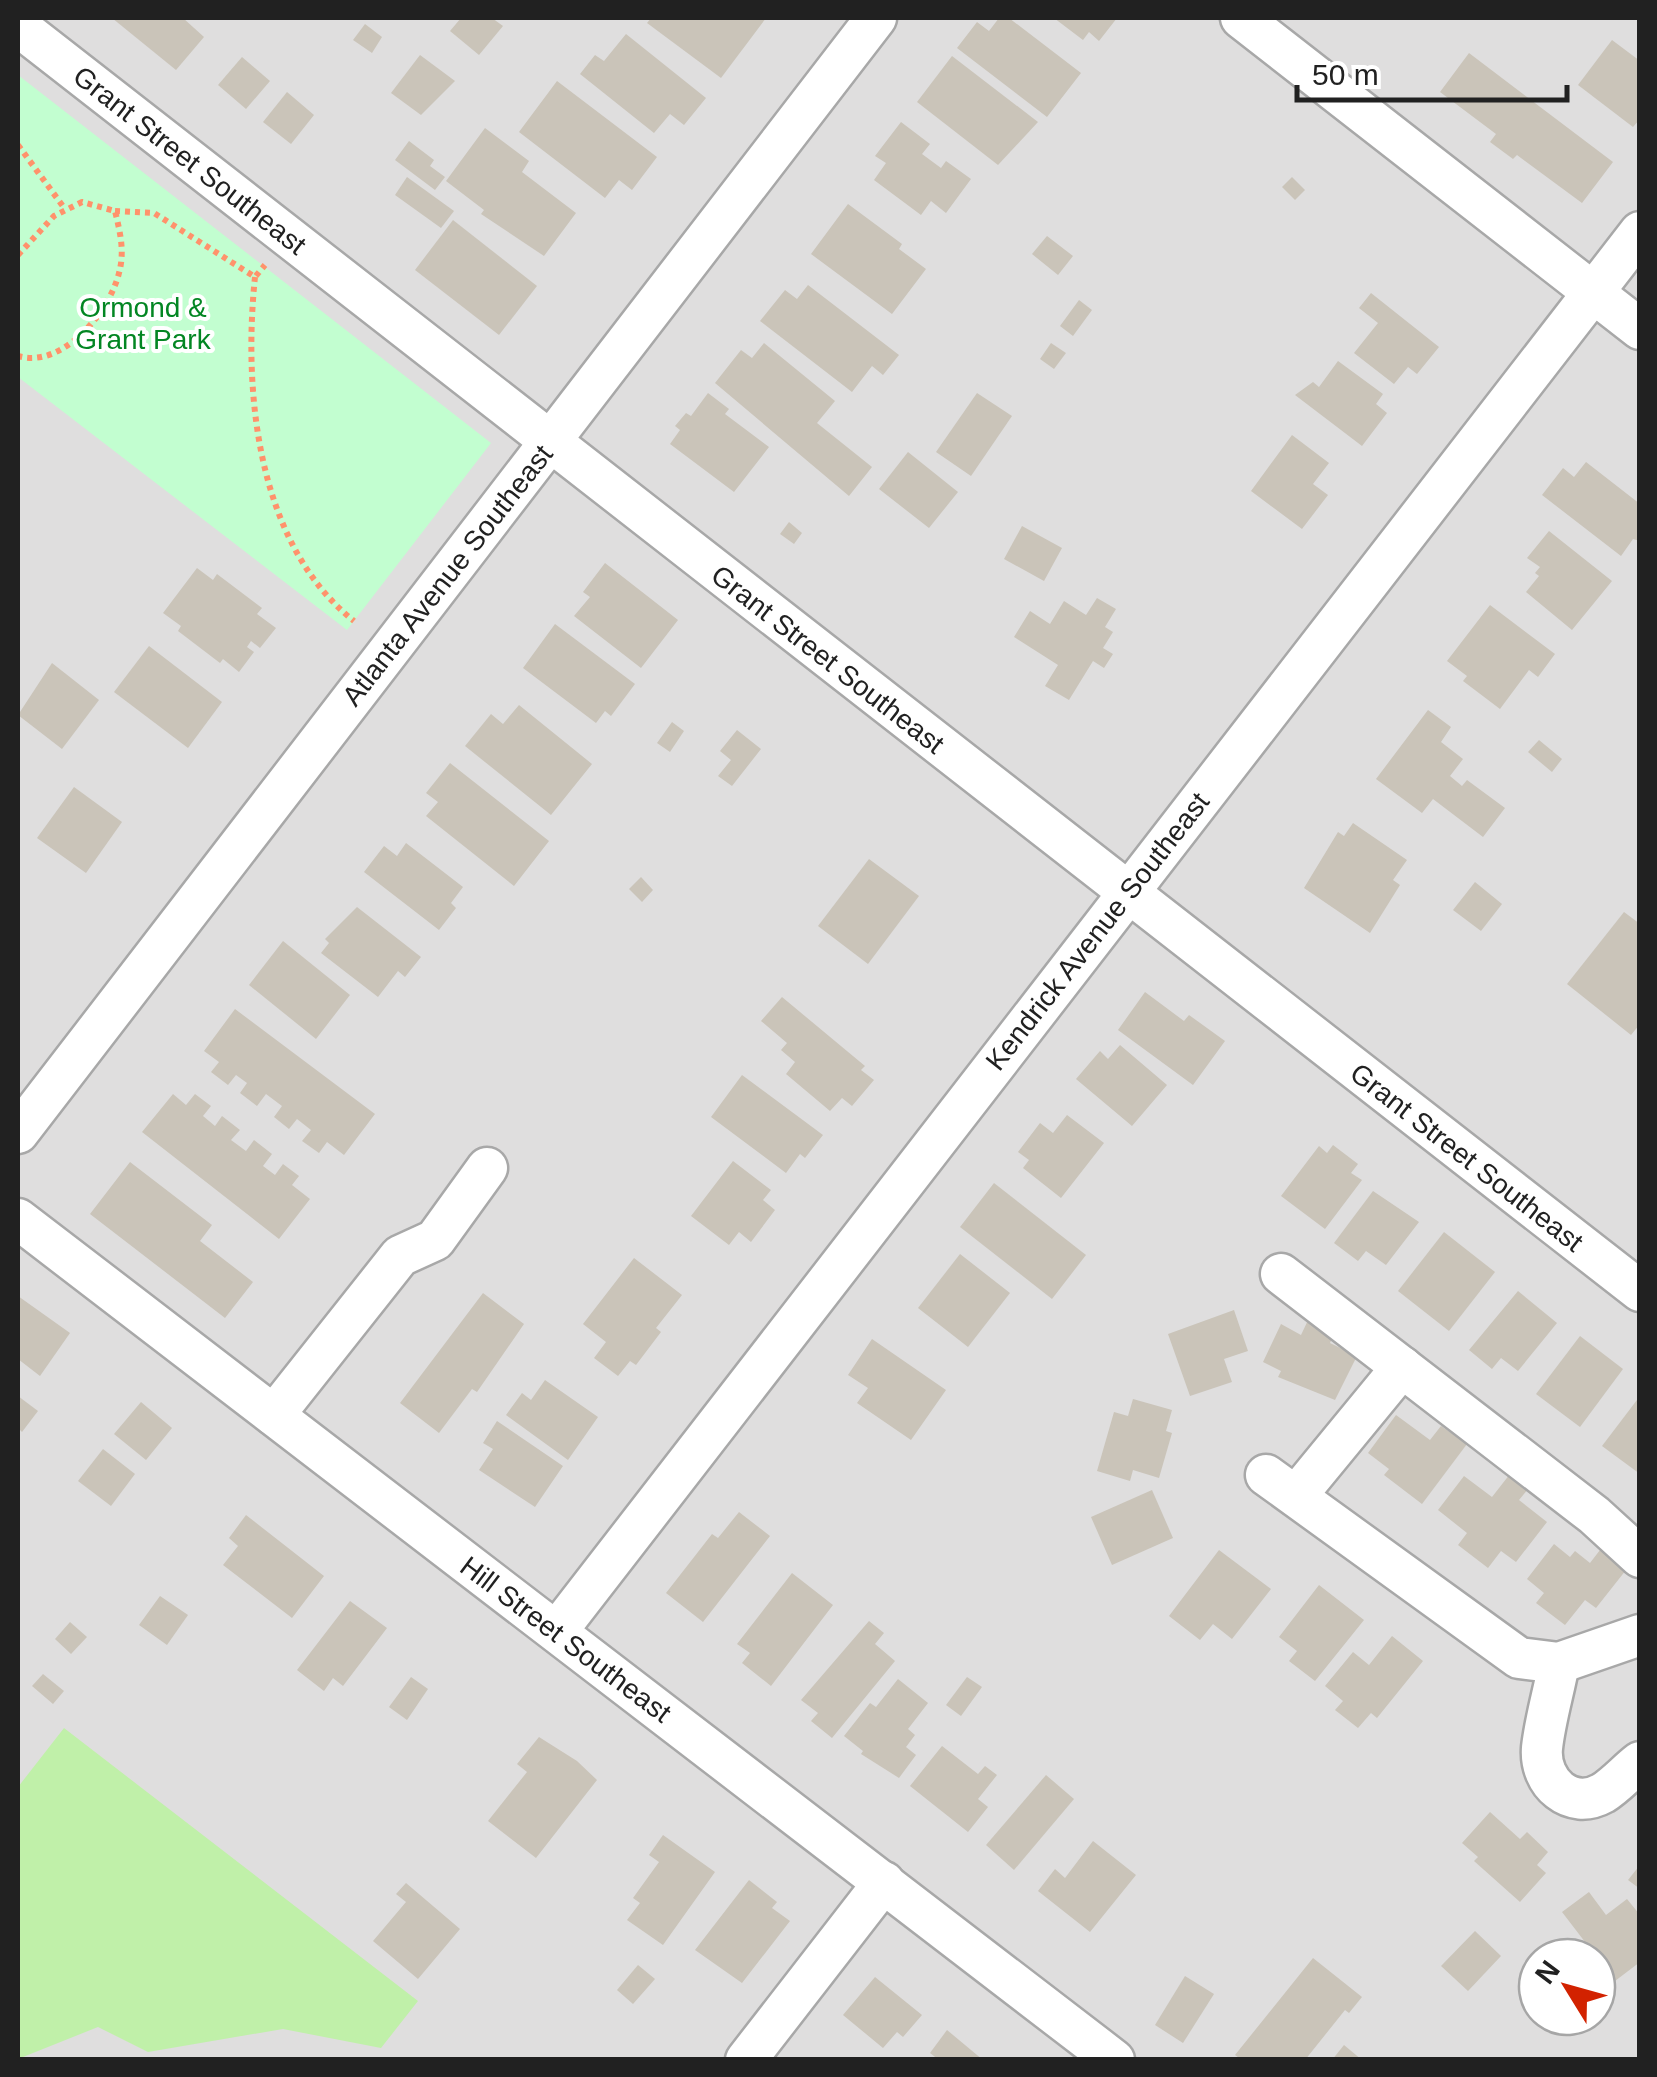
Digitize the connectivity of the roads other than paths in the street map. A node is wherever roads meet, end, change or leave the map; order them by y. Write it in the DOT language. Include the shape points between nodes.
graph roads {
  1 [pos="876,18"];
  2 [pos="1241,18"];
  3 [pos="18,26"];
  4 [pos="1640,232"];
  5 [pos="1593,292"];
  6 [pos="1640,329"];
  7 [pos="550,442"];
  8 [pos="1126,892"];
  9 [pos="18,1133"];
  10 [pos="488,1168"];
  11 [pos="18,1219"];
  12 [pos="1282,1274"];
  13 [pos="1640,1292"];
  14 [pos="1402,1367"];
  15 [pos="274,1415"];
  16 [pos="1640,1557"];
  17 [pos="557,1632"];
  18 [pos="1640,1635"];
  19 [pos="1558,1662"];
  20 [pos="1640,1762"];
  21 [pos="884,1882"];
  22 [pos="746,2060"];
  23 [pos="1114,2060"];
  1 -- 7 [label="street, Atlanta Avenue Southeast"];
  2 -- 5 [label="street"];
  3 -- 7 [label="street, Grant Street Southeast"];
  4 -- 5 [label="street, Kendrick Avenue Southeast"];
  5 -- 6 [label="street"];
  5 -- 8 [label="street, Kendrick Avenue Southeast"];
  7 -- 8 [label="street, Grant Street Southeast"];
  7 -- 9 [label="street, Atlanta Avenue Southeast"];
  8 -- 13 [label="street, Grant Street Southeast"];
  8 -- 17 [label="street, Kendrick Avenue Southeast"];
  10 -- 15 [label="street" via="435,1240 400,1256"];
  11 -- 15 [label="street, Hill Street Southeast"];
  12 -- 14 [label="street"];
  14 -- 16 [label="street"];
  14 -- 19 [label="street" via="1281,1485 1519,1658"];
  15 -- 17 [label="street, Hill Street Southeast"];
  17 -- 21 [label="street, Hill Street Southeast"];
  18 -- 19 [label="street"];
  19 -- 20 [label="street" via="1542,1752 1551,1784 1580,1800 1602,1793"];
  21 -- 22 [label="street"];
  21 -- 23 [label="street, Hill Street Southeast"];
}
